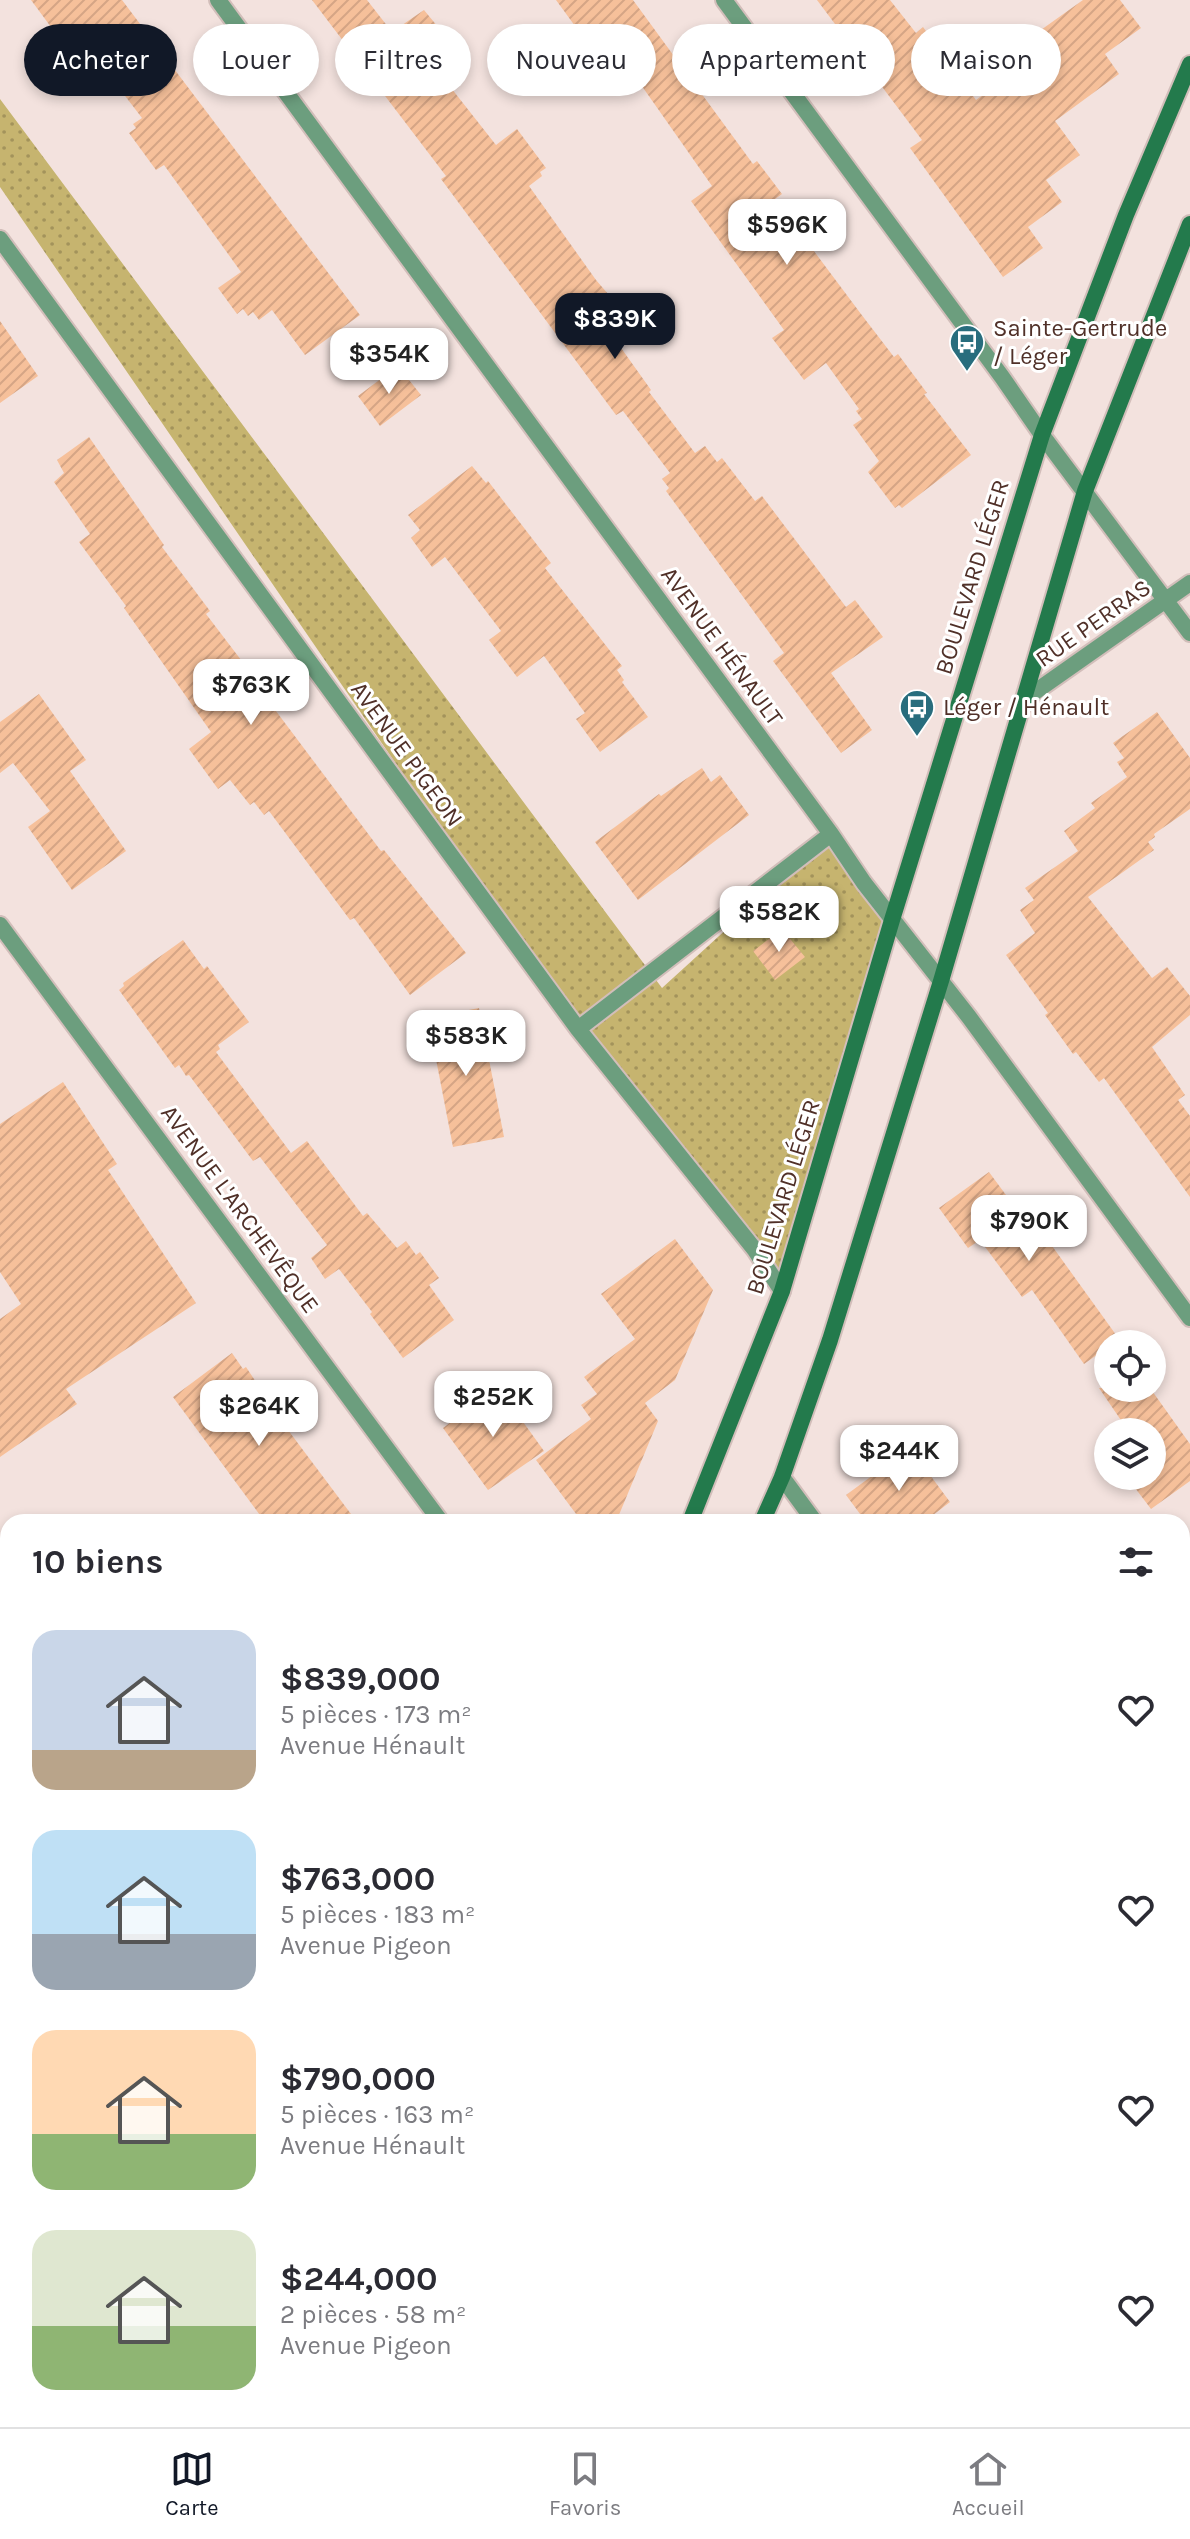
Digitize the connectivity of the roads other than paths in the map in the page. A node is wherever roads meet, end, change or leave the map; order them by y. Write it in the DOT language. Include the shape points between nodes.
graph roads {
  1 [pos="218,0"];
  2 [pos="724,0"];
  3 [pos="1190,64"];
  4 [pos="1190,224"];
  5 [pos="0,239"];
  6 [pos="1042,435"];
  7 [pos="1085,491"];
  8 [pos="1190,583"];
  9 [pos="1167,601"];
  10 [pos="1190,633"];
  11 [pos="1022,701"];
  12 [pos="831,834"];
  13 [pos="892,920"];
  14 [pos="0,925"];
  15 [pos="941,981"];
  16 [pos="578,1029"];
  17 [pos="782,1291"];
  18 [pos="1190,1318"];
  19 [pos="782,1477"];
  20 [pos="435,1514"];
  21 [pos="693,1514"];
  22 [pos="766,1514"];
  23 [pos="809,1514"];
  1 -- 12 [label="street, AVENUE HÉNAULT"];
  2 -- 6 [label="street"];
  3 -- 6 [label="main road, BOULEVARD LÉGER"];
  4 -- 7 [label="main road"];
  5 -- 16 [label="street, AVENUE PIGEON"];
  6 -- 7 [label="street"];
  6 -- 13 [label="main road, BOULEVARD LÉGER"];
  7 -- 9 [label="street"];
  7 -- 11 [label="main road"];
  8 -- 9 [label="street, RUE PERRAS"];
  9 -- 10 [label="street"];
  9 -- 11 [label="street, RUE PERRAS"];
  11 -- 15 [label="main road"];
  12 -- 13 [label="street, AVENUE HÉNAULT"];
  12 -- 16 [label="street"];
  13 -- 15 [label="street, AVENUE HÉNAULT"];
  13 -- 17 [label="main road, BOULEVARD LÉGER"];
  14 -- 20 [label="street, AVENUE L'ARCHEVÊQUE"];
  15 -- 18 [label="street, AVENUE HÉNAULT"];
  15 -- 19 [label="main road"];
  16 -- 17 [label="street, AVENUE PIGEON"];
  17 -- 21 [label="main road, BOULEVARD LÉGER"];
  19 -- 22 [label="main road"];
  19 -- 23 [label="street"];
}
